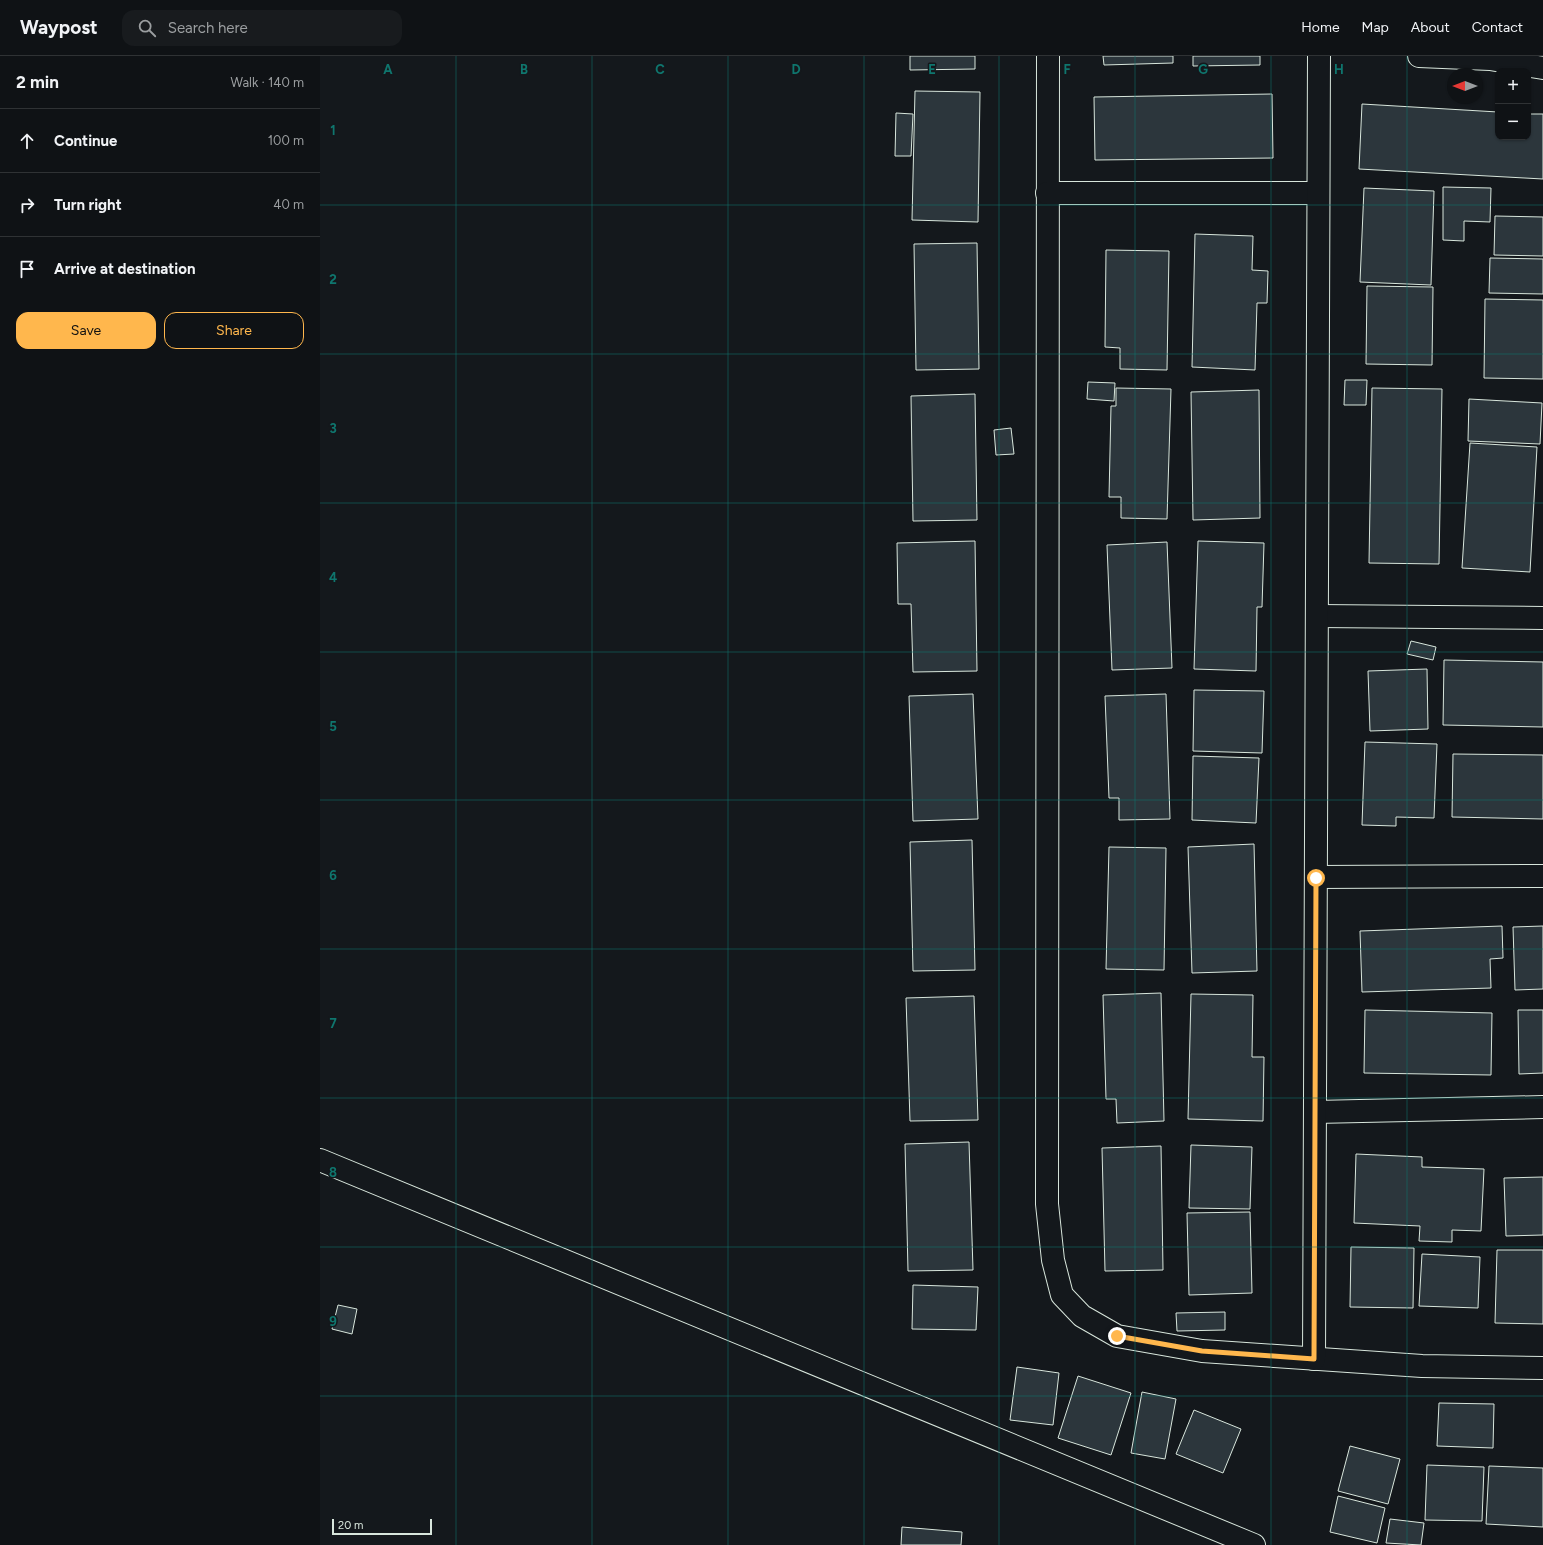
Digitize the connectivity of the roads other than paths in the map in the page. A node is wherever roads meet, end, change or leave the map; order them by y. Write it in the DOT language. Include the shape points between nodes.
graph roads {
  1 [pos="1048,56"];
  2 [pos="1319,56"];
  3 [pos="1419,56"];
  4 [pos="1543,68"];
  5 [pos="1047,193"];
  6 [pos="1318,193"];
  7 [pos="1317,616"];
  8 [pos="1543,618"];
  9 [pos="1543,876"];
  10 [pos="1316,878"];
  11 [pos="1543,1107"];
  12 [pos="1315,1112"];
  13 [pos="320,1160"];
  14 [pos="1314,1359"];
  15 [pos="1543,1368"];
  16 [pos="1254,1545"];
  1 -- 5 [label="street"];
  2 -- 6 [label="street"];
  3 -- 4 [label="street" via="1490,59"];
  5 -- 6 [label="street"];
  5 -- 14 [label="street" via="1047,1204 1053,1260 1062,1295 1082,1316 1117,1336 1202,1351"];
  6 -- 7 [label="street"];
  7 -- 8 [label="street"];
  7 -- 10 [label="street"];
  9 -- 10 [label="street"];
  10 -- 12 [label="street"];
  11 -- 12 [label="street"];
  12 -- 14 [label="street"];
  13 -- 16 [label="street"];
  14 -- 15 [label="street" via="1422,1366"];
}
